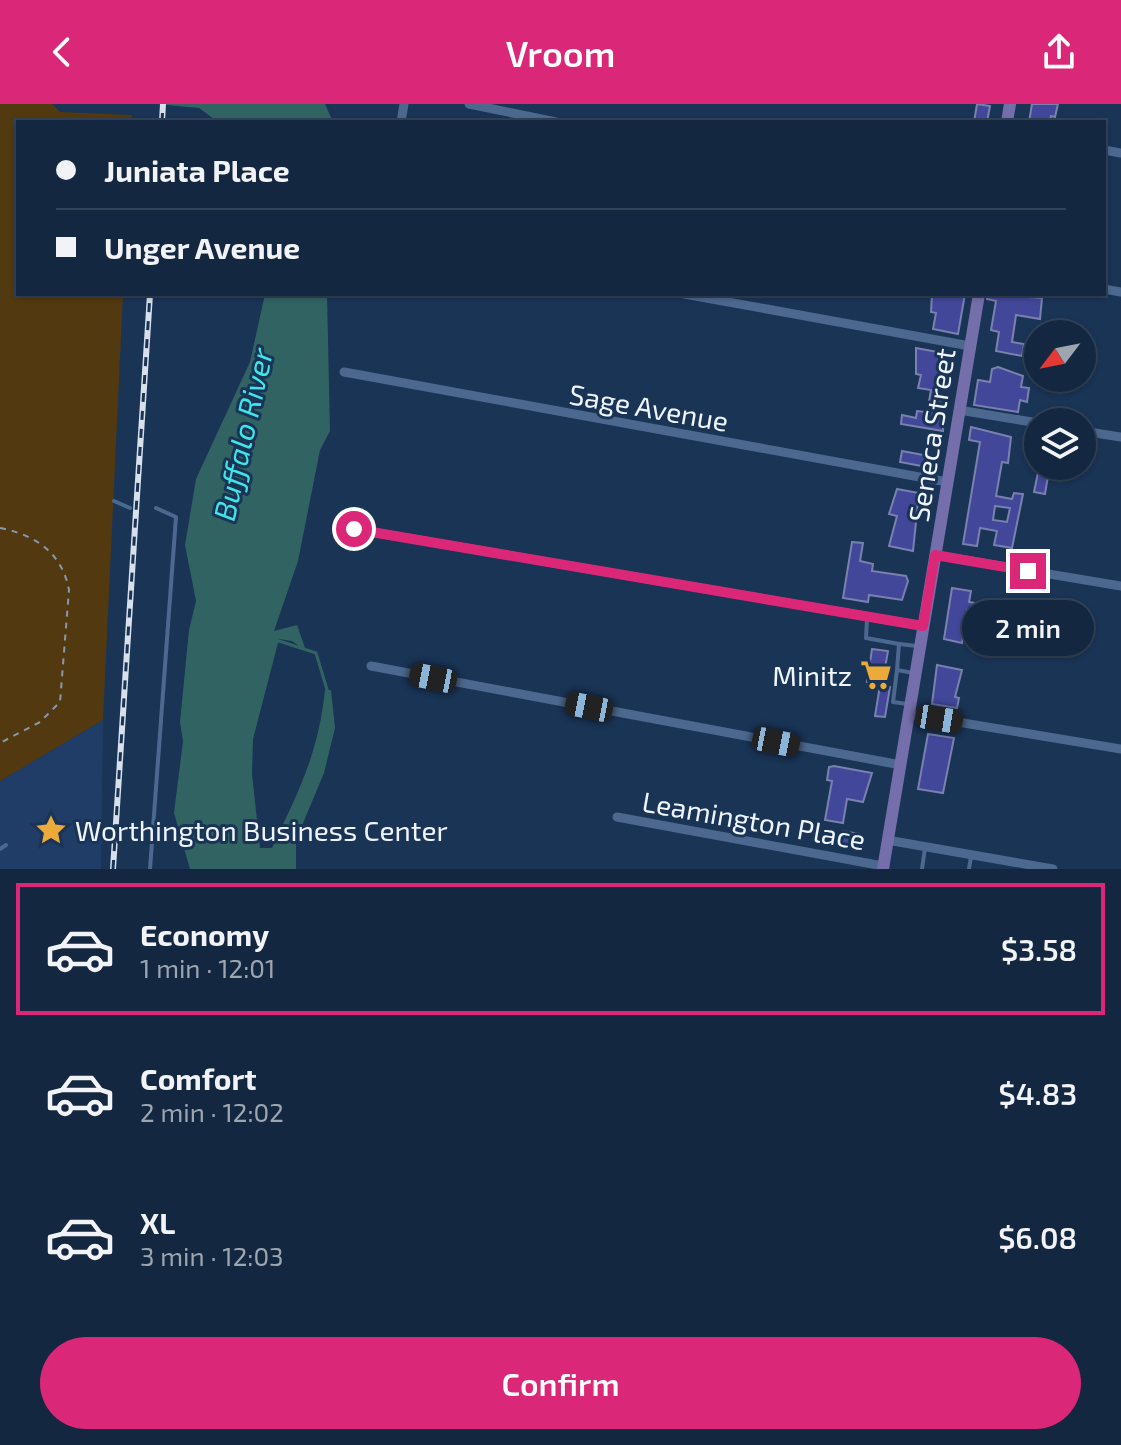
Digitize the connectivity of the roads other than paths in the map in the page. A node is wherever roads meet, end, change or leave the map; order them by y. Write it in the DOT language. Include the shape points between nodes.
graph roads {
  1 [pos="469,104"];
  2 [pos="546,120"];
  3 [pos="695,296"];
  4 [pos="979,296"];
  5 [pos="970,346"];
  6 [pos="344,372"];
  7 [pos="959,410"];
  8 [pos="1024,421"];
  9 [pos="1096,433"];
  10 [pos="1121,437"];
  11 [pos="947,482"];
  12 [pos="114,501"];
  13 [pos="130,508"];
  14 [pos="156,508"];
  15 [pos="354,529"];
  16 [pos="935,555"];
  17 [pos="1121,586"];
  18 [pos="867,617"];
  19 [pos="923,626"];
  20 [pos="899,644"];
  21 [pos="919,647"];
  22 [pos="371,666"];
  23 [pos="897,670"];
  24 [pos="915,674"];
  25 [pos="910,710"];
  26 [pos="1121,749"];
  27 [pos="901,765"];
  28 [pos="617,817"];
  29 [pos="887,840"];
  30 [pos="6,845"];
  31 [pos="925,846"];
  32 [pos="0,849"];
  33 [pos="972,855"];
  34 [pos="1008,865"];
  35 [pos="883,868"];
  36 [pos="150,869"];
  37 [pos="922,869"];
  38 [pos="969,869"];
  39 [pos="1053,869"];
  1 -- 2 [label="street"];
  3 -- 5 [label="street"];
  4 -- 5 [label="main road, Seneca Street"];
  5 -- 7 [label="main road, Seneca Street"];
  6 -- 11 [label="street, Sage Avenue"];
  7 -- 8 [label="street"];
  7 -- 11 [label="main road, Seneca Street"];
  9 -- 10 [label="street"];
  11 -- 16 [label="main road, Seneca Street"];
  12 -- 13 [label="lane"];
  14 -- 36 [label="lane" via="176,517"];
  15 -- 18 [label="street"];
  16 -- 17 [label="street"];
  16 -- 19 [label="main road, Seneca Street"];
  18 -- 19 [label="street"];
  18 -- 20 [label="lane" via="866,638"];
  19 -- 21 [label="main road, Seneca Street"];
  20 -- 21 [label="lane"];
  20 -- 23 [label="lane"];
  21 -- 24 [label="main road, Seneca Street"];
  22 -- 27 [label="street"];
  23 -- 24 [label="lane"];
  23 -- 25 [label="lane" via="893,702"];
  24 -- 25 [label="main road, Seneca Street"];
  25 -- 26 [label="street"];
  25 -- 27 [label="main road, Seneca Street"];
  27 -- 29 [label="main road, Seneca Street"];
  28 -- 35 [label="street, Leamington Place"];
  29 -- 31 [label="street"];
  29 -- 35 [label="main road, Seneca Street"];
  30 -- 32 [label="lane"];
  31 -- 33 [label="street"];
  31 -- 37 [label="lane"];
  33 -- 34 [label="street"];
  33 -- 38 [label="lane"];
  34 -- 39 [label="street"];
}
